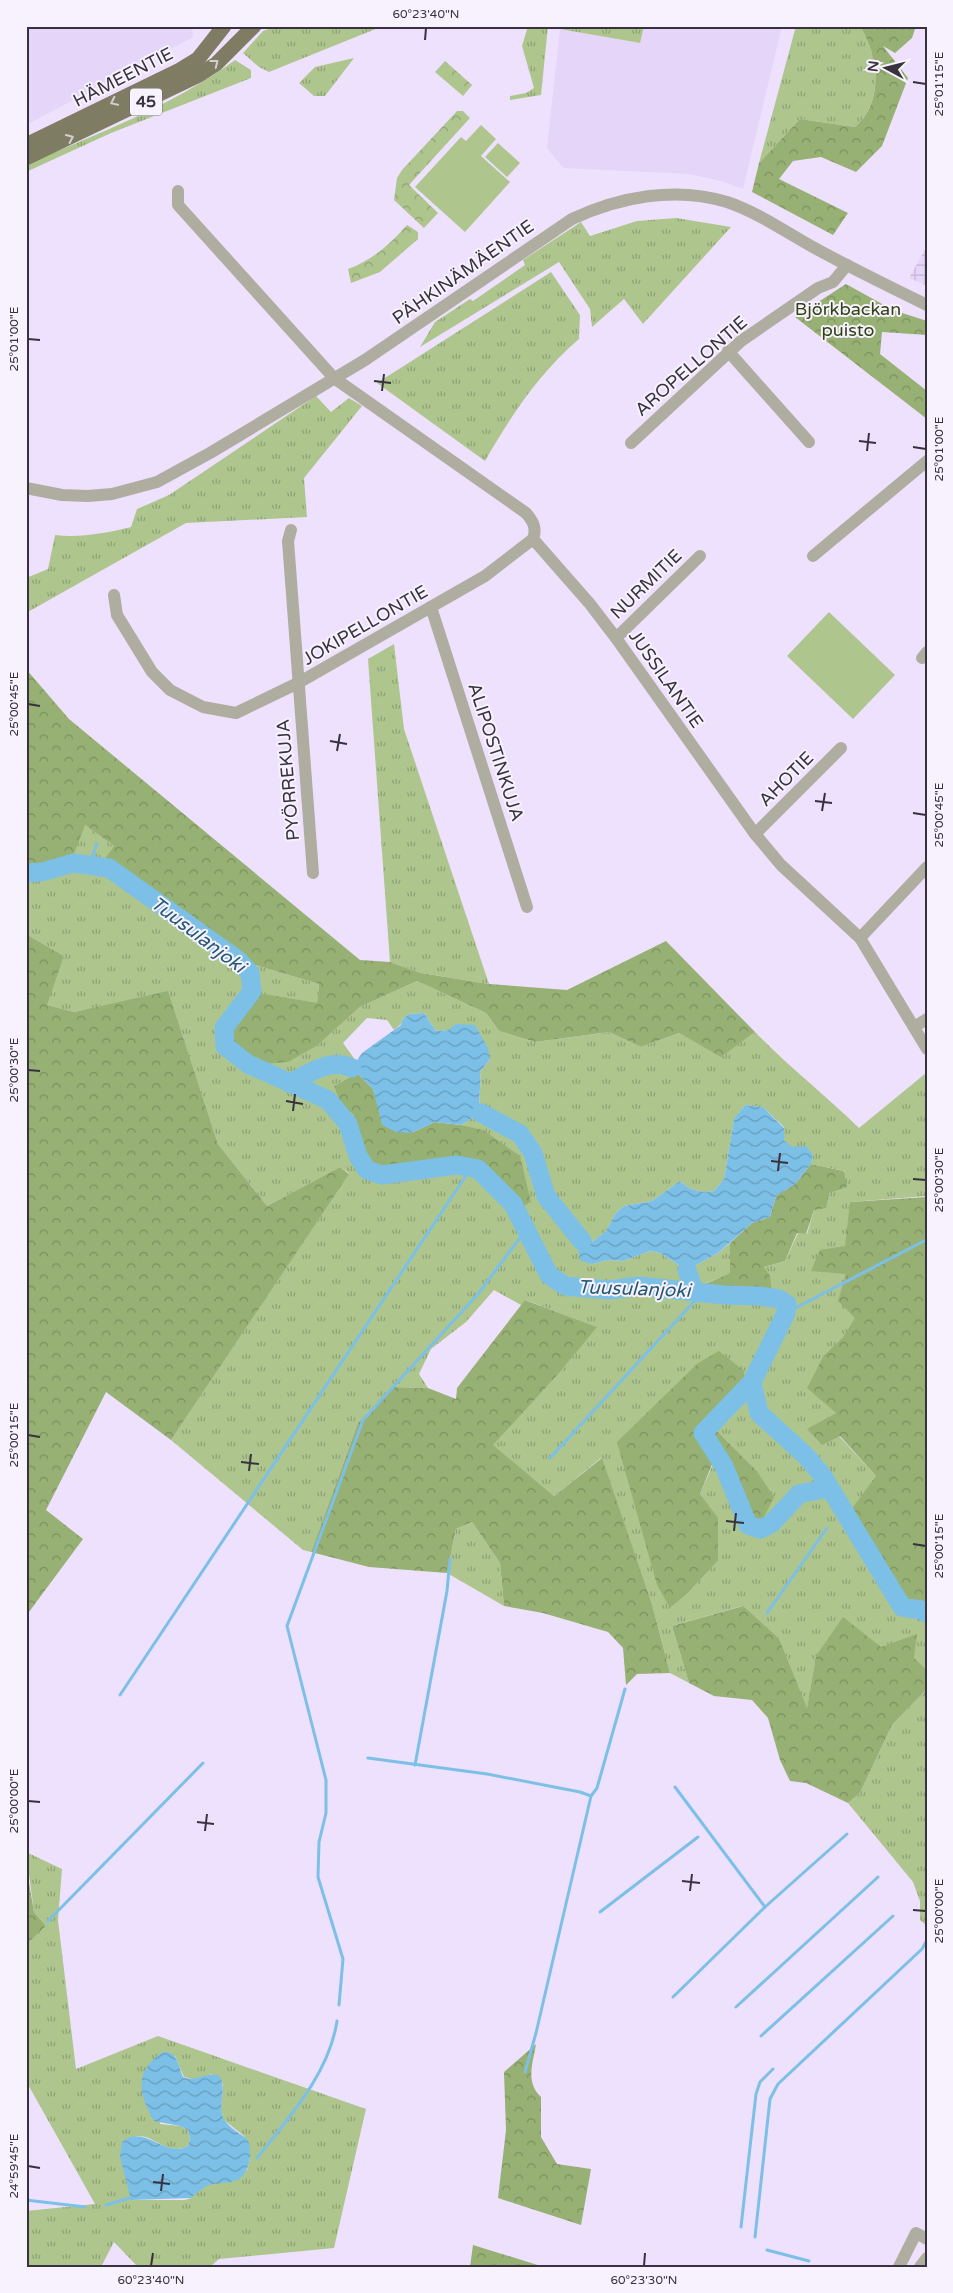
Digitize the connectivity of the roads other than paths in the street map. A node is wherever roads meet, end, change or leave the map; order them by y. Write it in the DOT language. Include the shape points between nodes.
graph roads {
  1 [pos="224,26"];
  2 [pos="254,26"];
  3 [pos="26,146"];
  4 [pos="26,158"];
  5 [pos="178,192"];
  6 [pos="847,266"];
  7 [pos="927,304"];
  8 [pos="728,352"];
  9 [pos="334,378"];
  10 [pos="809,442"];
  11 [pos="631,443"];
  12 [pos="927,461"];
  13 [pos="26,488"];
  14 [pos="291,530"];
  15 [pos="533,538"];
  16 [pos="700,556"];
  17 [pos="813,556"];
  18 [pos="114,595"];
  19 [pos="431,607"];
  20 [pos="616,638"];
  21 [pos="298,683"];
  22 [pos="841,748"];
  23 [pos="755,834"];
  24 [pos="927,867"];
  25 [pos="313,873"];
  26 [pos="527,907"];
  27 [pos="860,938"];
  28 [pos="927,1019"];
  29 [pos="914,1027"];
  30 [pos="927,1049"];
  31 [pos="927,2239"];
  32 [pos="927,2258"];
  33 [pos="899,2267"];
  34 [pos="920,2267"];
  1 -- 3 [label="main road, HÄMEENTIE / 45, one-way" via="198,59 180,70"];
  4 -- 2 [label="main road, HÄMEENTIE / 45, one-way" via="199,75 216,64"];
  5 -- 9 [label="street" via="178,205"];
  6 -- 7 [label="street, PÄHKINÄMÄENTIE"];
  6 -- 8 [label="street, AROPELLONTIE" via="833,282 812,292"];
  6 -- 9 [label="street, PÄHKINÄMÄENTIE" via="726,202 665,195 629,198 572,219 409,331"];
  8 -- 10 [label="street"];
  8 -- 11 [label="street, AROPELLONTIE"];
  9 -- 13 [label="street, PÄHKINÄMÄENTIE" via="157,482 112,494 88,496"];
  9 -- 15 [label="street" via="526,512 533,520 536,532"];
  12 -- 17 [label="street"];
  14 -- 21 [label="street, PYÖRREKUJA" via="288,541"];
  15 -- 19 [label="street, JOKIPELLONTIE" via="485,576"];
  15 -- 20 [label="street, JUSSILANTIE"];
  16 -- 20 [label="street, NURMITIE"];
  18 -- 21 [label="street, JOKIPELLONTIE" via="117,615 152,672 170,690 202,706 236,713"];
  19 -- 21 [label="street, JOKIPELLONTIE"];
  19 -- 26 [label="street, ALIPOSTINKUJA"];
  20 -- 23 [label="street, JUSSILANTIE"];
  21 -- 25 [label="street, PYÖRREKUJA"];
  22 -- 23 [label="street, AHOTIE"];
  23 -- 27 [label="street, JUSSILANTIE" via="781,865"];
  24 -- 27 [label="street"];
  27 -- 29 [label="street, JUSSILANTIE"];
  28 -- 29 [label="street"];
  29 -- 30 [label="street, JUSSILANTIE"];
  31 -- 33 [label="street" via="916,2233"];
  32 -- 34 [label="street"];
}
